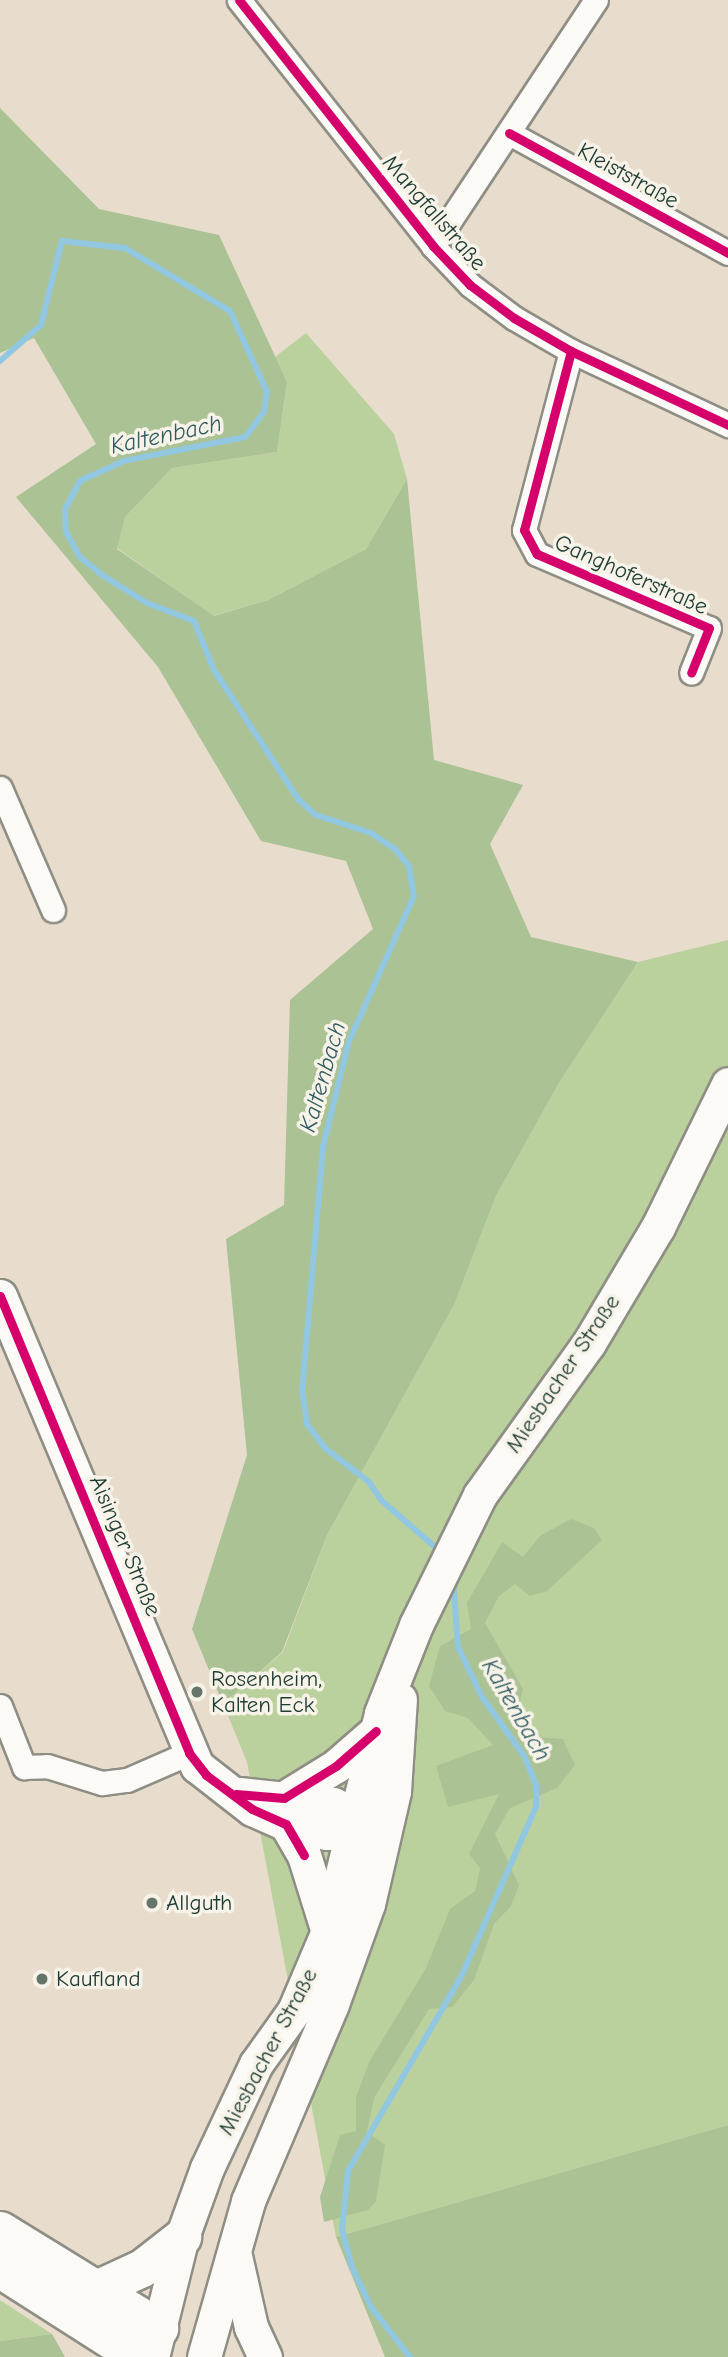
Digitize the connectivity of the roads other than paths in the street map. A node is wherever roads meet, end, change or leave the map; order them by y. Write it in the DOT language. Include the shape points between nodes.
graph roads {
  1 [pos="239,0"];
  2 [pos="596,0"];
  3 [pos="509,133"];
  4 [pos="433,246"];
  5 [pos="728,253"];
  6 [pos="571,351"];
  7 [pos="728,425"];
  8 [pos="691,673"];
  9 [pos="0,789"];
  10 [pos="54,910"];
  11 [pos="728,1084"];
  12 [pos="0,1296"];
  13 [pos="401,1665"];
  14 [pos="0,1706"];
  15 [pos="376,1731"];
  16 [pos="189,1752"];
  17 [pos="285,1811"];
  18 [pos="356,1824"];
  19 [pos="387,1832"];
  20 [pos="328,1931"];
  21 [pos="0,2230"];
  22 [pos="182,2237"];
  23 [pos="233,2248"];
  24 [pos="0,2269"];
  25 [pos="94,2290"];
  26 [pos="63,2310"];
  27 [pos="156,2342"];
  28 [pos="205,2356"];
  29 [pos="86,2357"];
  30 [pos="138,2357"];
  31 [pos="265,2357"];
  1 -- 4 [label="street, Mangfallstraße"];
  2 -- 3 [label="street"];
  3 -- 4 [label="street"];
  3 -- 5 [label="street, Kleiststraße"];
  4 -- 6 [label="street, Mangfallstraße" via="498,307"];
  6 -- 7 [label="street, Mangfallstraße"];
  6 -- 8 [label="street, Ganghoferstraße" via="524,530 537,554 709,628"];
  9 -- 10 [label="street"];
  11 -- 13 [label="main road, Miesbacher Straße" via="659,1227 589,1343 461,1529"];
  12 -- 16 [label="main road, Aisinger Straße"];
  13 -- 15 [label="main road, Miesbacher Straße"];
  13 -- 19 [label="main road, Miesbacher Straße"];
  14 -- 16 [label="street" via="24,1767 47,1766 102,1783 127,1780"];
  15 -- 17 [label="main road"];
  15 -- 18 [label="main road, Miesbacher Straße"];
  16 -- 17 [label="main road, Aisinger Straße" via="206,1775 236,1794"];
  17 -- 18 [label="main road, Aisinger Straße" via="333,1804"];
  17 -- 20 [label="main road" via="313,1876"];
  18 -- 19 [label="main road, Aisinger Straße"];
  18 -- 20 [label="main road, Miesbacher Straße"];
  19 -- 23 [label="main road, Miesbacher Straße" via="345,1969"];
  20 -- 22 [label="main road, Miesbacher Straße" via="294,2011 256,2064 234,2107"];
  21 -- 25 [label="main road"];
  22 -- 25 [label="main road" via="142,2268"];
  22 -- 27 [label="main road, Miesbacher Straße"];
  23 -- 28 [label="main road, Miesbacher Straße"];
  23 -- 31 [label="main road" via="251,2327"];
  24 -- 26 [label="main road"];
  25 -- 27 [label="main road"];
  26 -- 29 [label="main road"];
  26 -- 30 [label="main road"];
  27 -- 28 [label="main road"];
}
